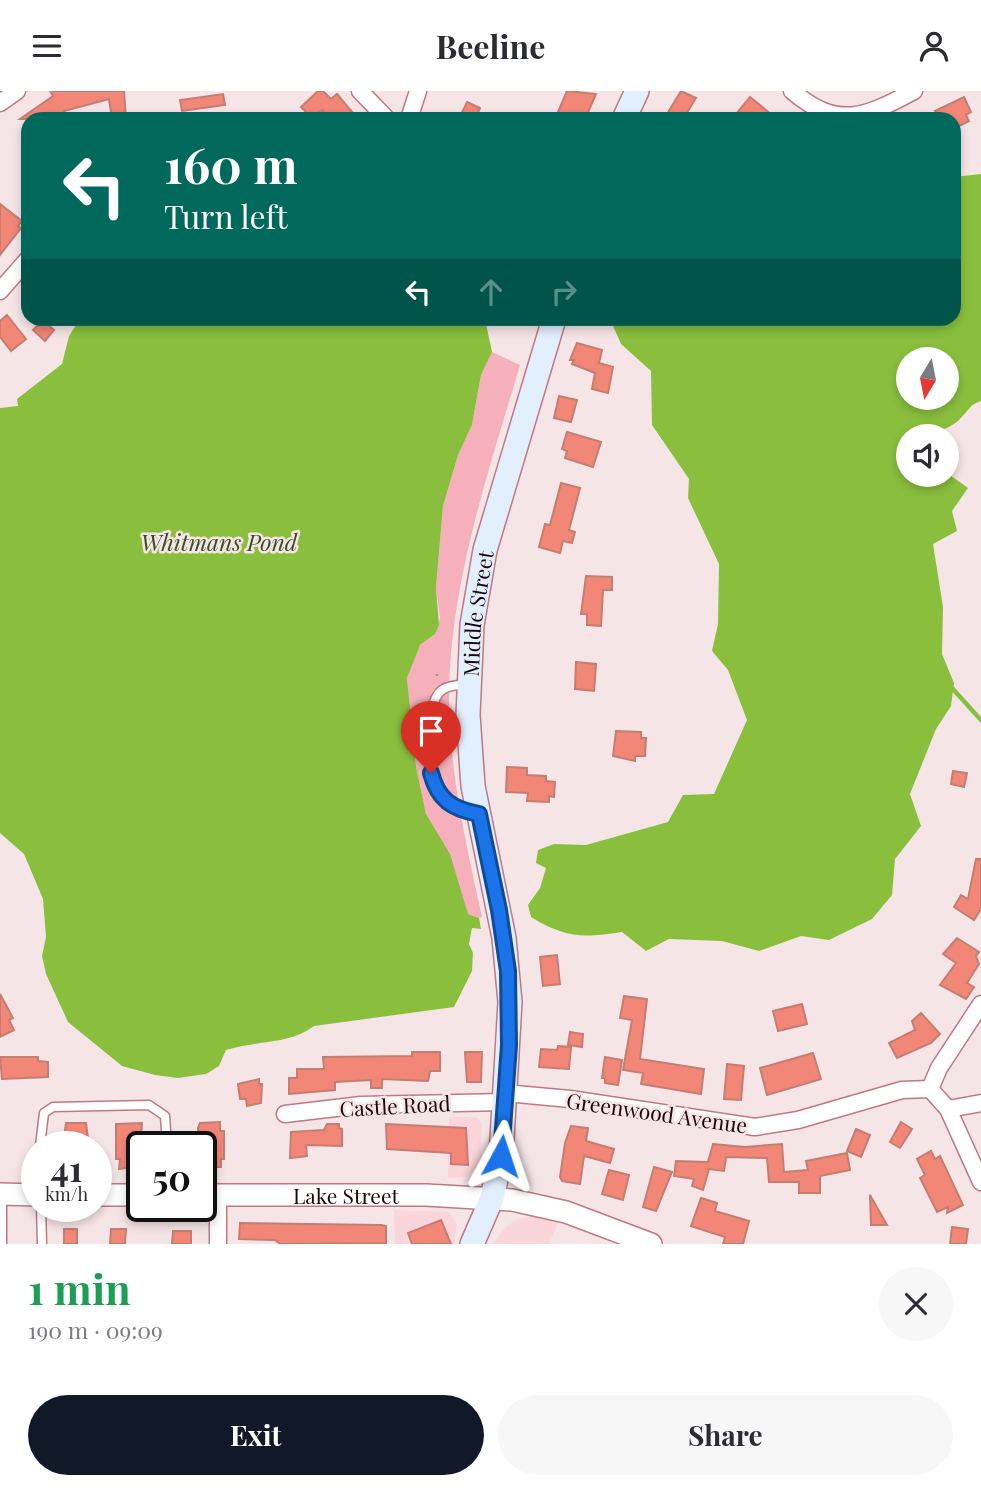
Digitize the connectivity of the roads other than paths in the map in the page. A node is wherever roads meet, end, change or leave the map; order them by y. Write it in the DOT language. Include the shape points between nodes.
graph roads {
  1 [pos="17,91"];
  2 [pos="360,91"];
  3 [pos="418,91"];
  4 [pos="637,91"];
  5 [pos="792,91"];
  6 [pos="914,91"];
  7 [pos="0,103"];
  8 [pos="380,112"];
  9 [pos="411,112"];
  10 [pos="627,112"];
  11 [pos="825,112"];
  12 [pos="874,112"];
  13 [pos="21,267"];
  14 [pos="0,291"];
  15 [pos="552,326"];
  16 [pos="468,684"];
  17 [pos="479,814"];
  18 [pos="981,1004"];
  19 [pos="930,1089"];
  20 [pos="506,1097"];
  21 [pos="981,1103"];
  22 [pos="948,1109"];
  23 [pos="285,1114"];
  24 [pos="42,1131"];
  25 [pos="166,1131"];
  26 [pos="981,1182"];
  27 [pos="1,1194"];
  28 [pos="21,1195"];
  29 [pos="217,1195"];
  30 [pos="492,1198"];
  31 [pos="41,1222"];
  32 [pos="214,1222"];
  33 [pos="2,1244"];
  34 [pos="42,1244"];
  35 [pos="218,1244"];
  36 [pos="472,1244"];
  37 [pos="651,1244"];
  1 -- 7 [label="street"];
  2 -- 8 [label="street"];
  3 -- 9 [label="street"];
  4 -- 10 [label="main road"];
  5 -- 11 [label="street"];
  6 -- 12 [label="street"];
  13 -- 14 [label="street"];
  15 -- 16 [label="main road, Middle Street" via="482,563"];
  16 -- 17 [label="main road, Middle Street" via="470,754"];
  16 -- 17 [label="lane" via="450,686 435,699 431,773 444,801"];
  17 -- 20 [label="main road, Middle Street" via="508,971"];
  18 -- 19 [label="street"];
  19 -- 20 [label="street, Greenwood Avenue" via="902,1090 798,1120 755,1127 570,1099"];
  19 -- 22 [label="street"];
  20 -- 23 [label="street, Castle Road"];
  20 -- 30 [label="main road, Middle Street"];
  21 -- 22 [label="street"];
  22 -- 26 [label="street"];
  24 -- 25 [label="lane" via="44,1113 53,1107 149,1105 165,1116"];
  27 -- 28 [label="street"];
  27 -- 33 [label="lane"];
  29 -- 30 [label="street, Lake Street"];
  30 -- 36 [label="main road, Middle Street"];
  30 -- 37 [label="street, Lake Street" via="566,1212"];
  31 -- 34 [label="lane"];
  32 -- 35 [label="street"];
}
